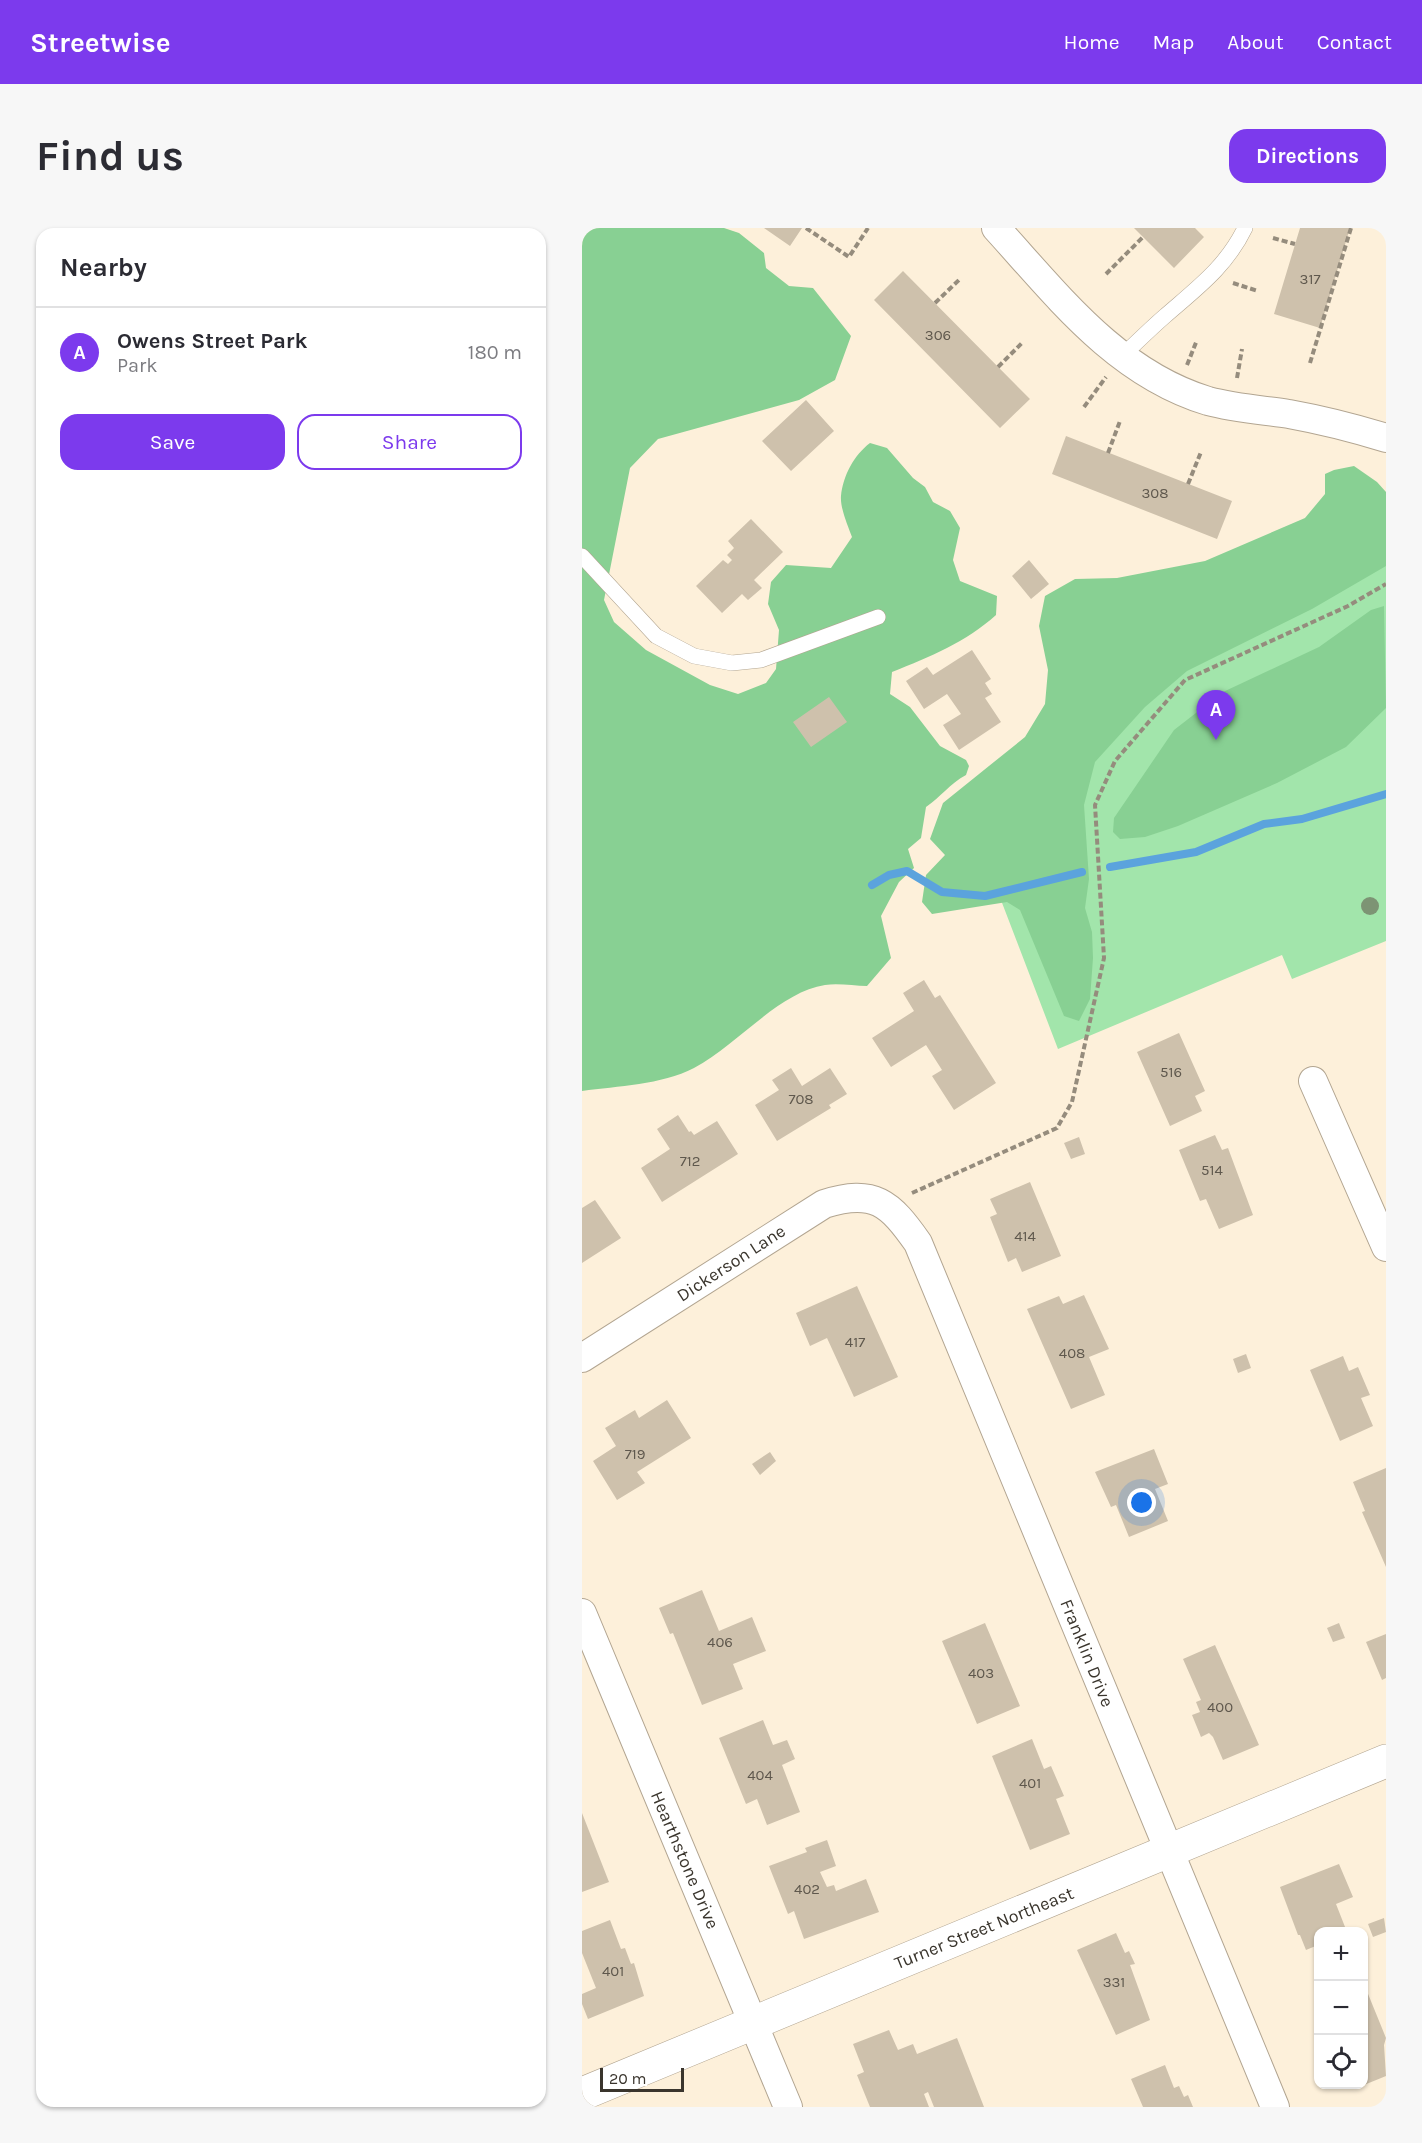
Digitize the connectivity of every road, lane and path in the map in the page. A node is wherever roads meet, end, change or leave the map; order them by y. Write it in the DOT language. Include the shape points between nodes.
graph roads {
  1 [pos="806,228"];
  2 [pos="868,228"];
  3 [pos="996,228"];
  4 [pos="1245,228"];
  5 [pos="1351,228"];
  6 [pos="1143,237"];
  7 [pos="1273,238"];
  8 [pos="1295,244"];
  9 [pos="1106,274"];
  10 [pos="959,280"];
  11 [pos="935,303"];
  12 [pos="1022,343"];
  13 [pos="1121,357"];
  14 [pos="1310,363"];
  15 [pos="998,367"];
  16 [pos="1084,407"];
  17 [pos="1120,421"];
  18 [pos="1386,438"];
  19 [pos="1201,452"];
  20 [pos="1108,453"];
  21 [pos="1188,484"];
  22 [pos="582,556"];
  23 [pos="1386,584"];
  24 [pos="878,617"];
  25 [pos="1313,1081"];
  26 [pos="888,1206"];
  27 [pos="1386,1247"];
  28 [pos="582,1358"];
  29 [pos="582,1613"];
  30 [pos="1386,1761"];
  31 [pos="1169,1851"];
  32 [pos="754,2023"];
  33 [pos="582,2094"];
  34 [pos="788,2107"];
  35 [pos="1275,2107"];
  1 -- 2 [label="path" via="849,257"];
  3 -- 13 [label="street" via="1091,332"];
  4 -- 13 [label="lane" via="1231,255 1213,276"];
  5 -- 14 [label="path"];
  6 -- 9 [label="path"];
  7 -- 8 [label="path"];
  10 -- 11 [label="path"];
  12 -- 15 [label="path"];
  13 -- 16 [label="path"];
  13 -- 18 [label="street" via="1208,401 1290,414"];
  17 -- 20 [label="path"];
  19 -- 21 [label="path"];
  22 -- 24 [label="lane" via="656,636 694,656 732,663 761,660"];
  23 -- 26 [label="path" via="1348,606 1185,680 1115,761 1095,805 1104,958 1072,1102 1057,1128"];
  25 -- 27 [label="street"];
  26 -- 28 [label="street, Dickerson Lane" via="859,1196 824,1204"];
  26 -- 31 [label="street, Franklin Drive" via="918,1244"];
  29 -- 32 [label="street, Hearthstone Drive"];
  30 -- 31 [label="street, Turner Street Northeast"];
  31 -- 32 [label="street, Turner Street Northeast"];
  31 -- 35 [label="street, Franklin Drive"];
  32 -- 33 [label="street, Turner Street Northeast"];
  32 -- 34 [label="street, Hearthstone Drive"];
}
